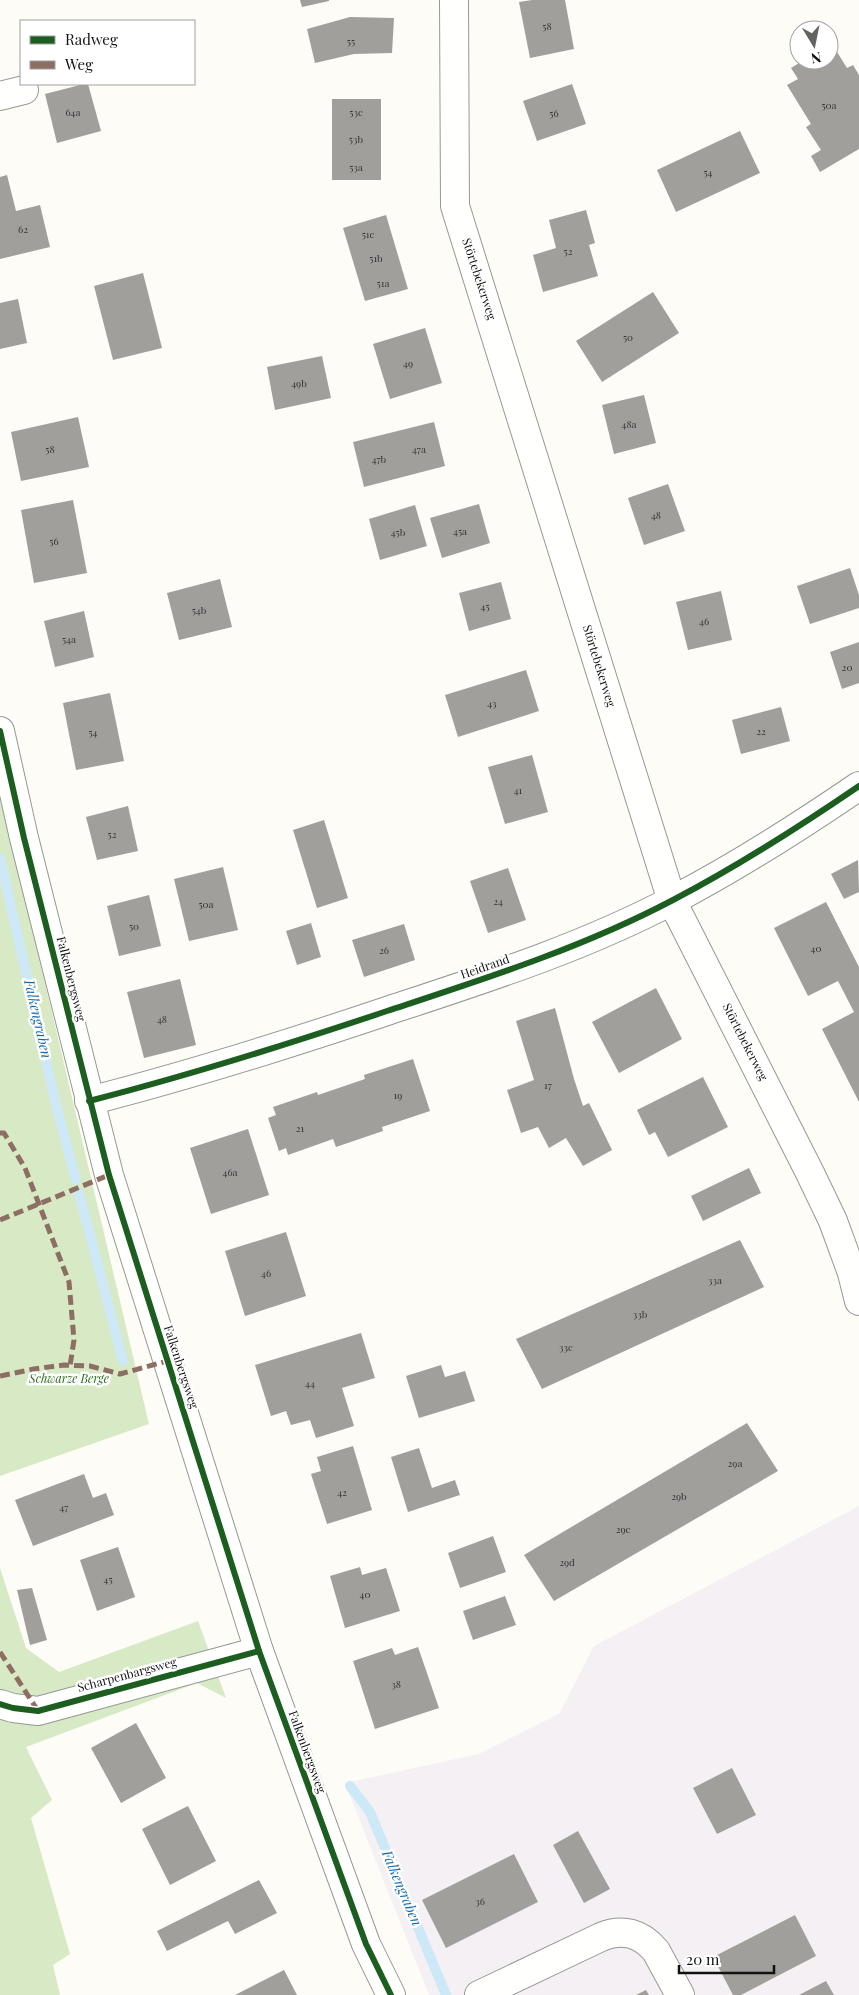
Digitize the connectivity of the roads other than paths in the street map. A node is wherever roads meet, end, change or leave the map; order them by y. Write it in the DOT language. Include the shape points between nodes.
graph roads {
  1 [pos="454,0"];
  2 [pos="0,731"];
  3 [pos="859,786"];
  4 [pos="672,901"];
  5 [pos="89,1101"];
  6 [pos="859,1301"];
  7 [pos="259,1652"];
  8 [pos="0,1704"];
  9 [pos="391,1995"];
  10 [pos="479,1995"];
  11 [pos="680,1995"];
  1 -- 4 [label="street, Störtebekerweg" via="455,206"];
  2 -- 5 [label="street, Falkenbergsweg"];
  3 -- 4 [label="street, Heidrand" via="794,831"];
  4 -- 5 [label="street, Heidrand" via="574,945 474,983 268,1050"];
  4 -- 6 [label="street, Störtebekerweg" via="833,1222"];
  5 -- 7 [label="street, Falkenbergsweg" via="109,1175"];
  7 -- 8 [label="street, Scharpenbargsweg" via="38,1711"];
  7 -- 9 [label="street, Falkenbergsweg" via="366,1944"];
  10 -- 11 [label="street" via="618,1932 634,1934 652,1945"];
}
